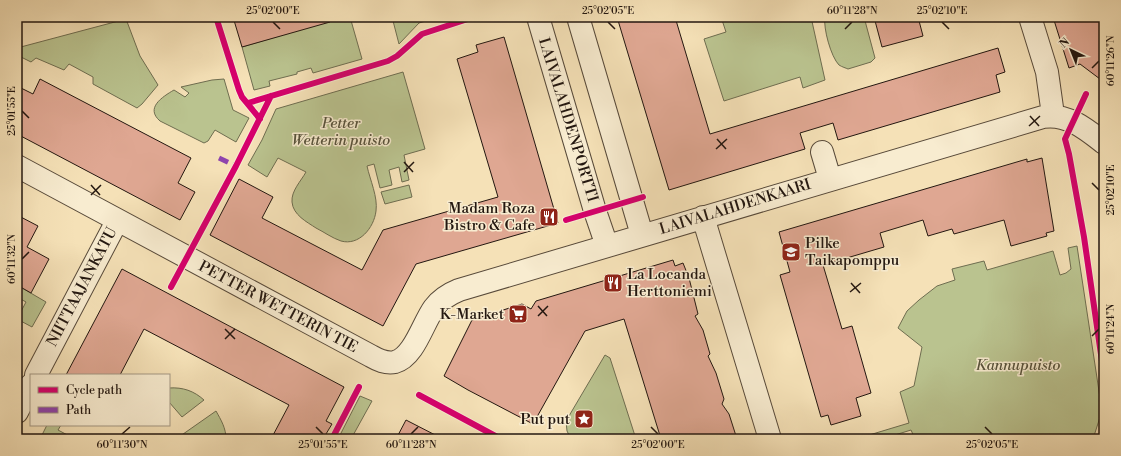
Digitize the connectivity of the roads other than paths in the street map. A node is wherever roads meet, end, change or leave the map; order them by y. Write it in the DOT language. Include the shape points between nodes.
graph roads {
  1 [pos="538,17"];
  2 [pos="578,17"];
  3 [pos="1030,17"];
  4 [pos="1053,115"];
  5 [pos="1104,143"];
  6 [pos="822,152"];
  7 [pos="17,166"];
  8 [pos="830,179"];
  9 [pos="703,217"];
  10 [pos="117,221"];
  11 [pos="642,235"];
  12 [pos="607,246"];
  13 [pos="394,363"];
  14 [pos="37,374"];
  15 [pos="30,387"];
  16 [pos="17,412"];
  17 [pos="770,439"];
  1 -- 12 [label="street, LAIVALAHDENPORTTI"];
  2 -- 11 [label="street"];
  3 -- 4 [label="street" via="1047,72"];
  4 -- 5 [label="street" via="1083,127"];
  4 -- 8 [label="street, LAIVALAHDENKAARI"];
  6 -- 8 [label="street"];
  7 -- 10 [label="street, PETTER WETTERIN TIE"];
  8 -- 9 [label="street, LAIVALAHDENKAARI"];
  9 -- 11 [label="street, LAIVALAHDENKAARI"];
  9 -- 17 [label="street"];
  10 -- 13 [label="street, PETTER WETTERIN TIE" via="371,356"];
  10 -- 14 [label="street, NIITTAAJANKATU"];
  11 -- 12 [label="street, LAIVALAHDENKAARI"];
  12 -- 13 [label="street, LAIVALAHDENKAARI" via="459,290 444,297 434,308 409,352"];
  15 -- 16 [label="street"];
}
